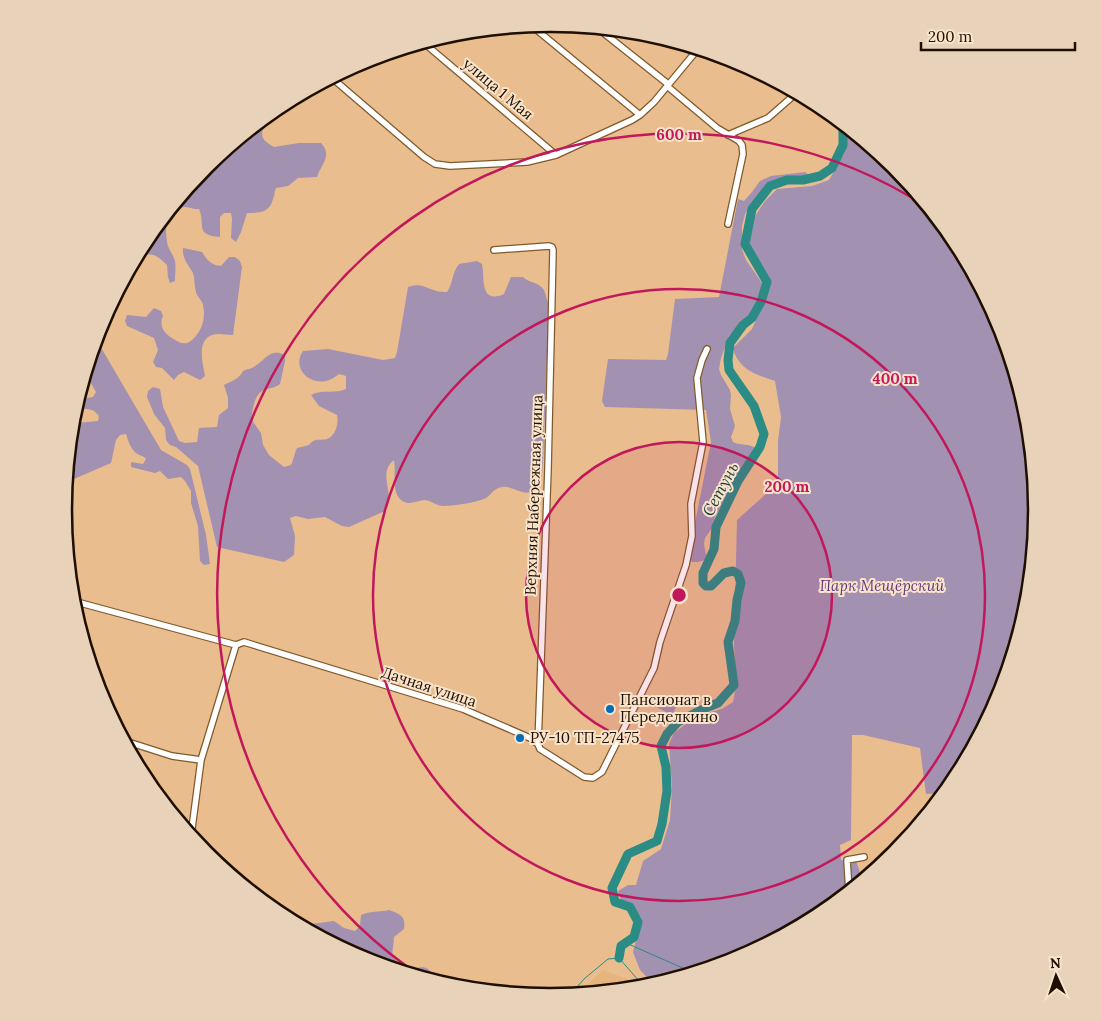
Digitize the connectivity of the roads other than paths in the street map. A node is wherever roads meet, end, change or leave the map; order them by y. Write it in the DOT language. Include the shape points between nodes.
graph roads {
  1 [pos="540,33"];
  2 [pos="608,37"];
  3 [pos="430,48"];
  4 [pos="693,55"];
  5 [pos="338,83"];
  6 [pos="668,85"];
  7 [pos="791,98"];
  8 [pos="640,115"];
  9 [pos="728,135"];
  10 [pos="556,155"];
  11 [pos="728,224"];
  12 [pos="494,250"];
  13 [pos="707,349"];
  14 [pos="82,603"];
  15 [pos="236,645"];
  16 [pos="134,744"];
  17 [pos="538,744"];
  18 [pos="201,760"];
  19 [pos="192,827"];
  20 [pos="864,857"];
  21 [pos="848,884"];
  1 -- 8 [label="street"];
  2 -- 6 [label="street"];
  3 -- 10 [label="street, улица 1 Мая"];
  4 -- 6 [label="street"];
  5 -- 10 [label="street" via="436,164 527,162"];
  6 -- 8 [label="street"];
  6 -- 9 [label="street"];
  7 -- 9 [label="street" via="768,118"];
  8 -- 10 [label="street"];
  9 -- 11 [label="street" via="739,141 743,150"];
  12 -- 17 [label="street, Верхняя Набережная улица" via="552,247"];
  13 -- 17 [label="street, Дачная улица" via="697,378 703,442 691,504 692,536 654,668 602,772 593,778 584,777"];
  14 -- 15 [label="street"];
  15 -- 17 [label="street, Дачная улица" via="244,642 463,710"];
  15 -- 18 [label="street"];
  16 -- 18 [label="street" via="172,756"];
  18 -- 19 [label="street"];
  20 -- 21 [label="street" via="847,860"];
}
